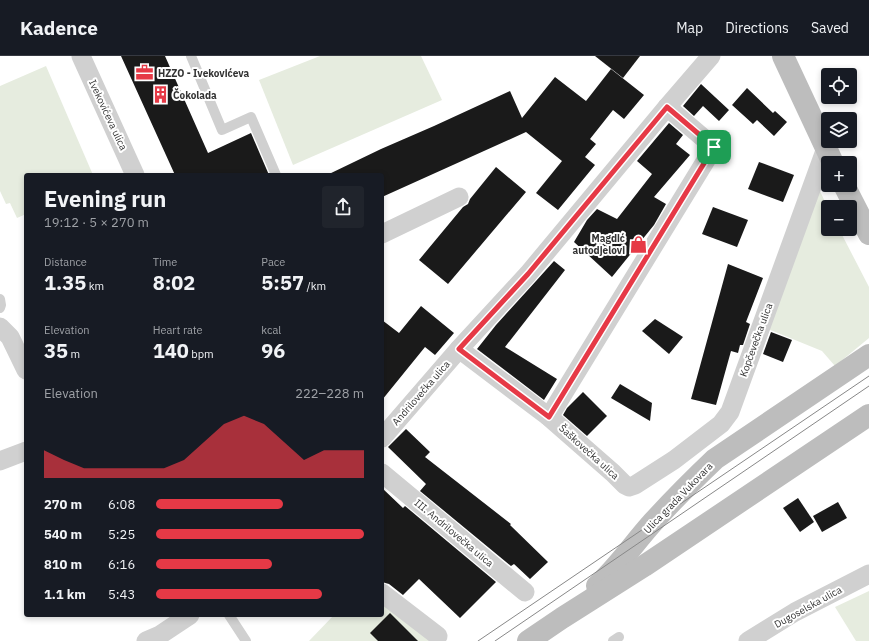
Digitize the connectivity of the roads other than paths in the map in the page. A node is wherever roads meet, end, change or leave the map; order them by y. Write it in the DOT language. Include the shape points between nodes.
graph roads {
  1 [pos="81,56"];
  2 [pos="191,56"];
  3 [pos="711,56"];
  4 [pos="783,56"];
  5 [pos="667,107"];
  6 [pos="829,156"];
  7 [pos="135,173"];
  8 [pos="275,173"];
  9 [pos="821,177"];
  10 [pos="848,192"];
  11 [pos="459,197"];
  12 [pos="384,233"];
  13 [pos="869,234"];
  14 [pos="0,299"];
  15 [pos="0,308"];
  16 [pos="0,327"];
  17 [pos="459,349"];
  18 [pos="869,355"];
  19 [pos="24,366"];
  20 [pos="869,415"];
  21 [pos="549,417"];
  22 [pos="384,436"];
  23 [pos="24,452"];
  24 [pos="0,461"];
  25 [pos="384,475"];
  26 [pos="629,487"];
  27 [pos="869,574"];
  28 [pos="525,592"];
  29 [pos="384,595"];
  30 [pos="187,617"];
  31 [pos="230,617"];
  32 [pos="562,618"];
  33 [pos="438,636"];
  34 [pos="156,639"];
  35 [pos="246,641"];
  36 [pos="528,641"];
  37 [pos="748,641"];
  1 -- 7 [label="street, Ivekovićeva ulica"];
  2 -- 8 [label="lane" via="222,130 251,117"];
  3 -- 5 [label="street, Andrilovečka ulica"];
  4 -- 6 [label="street"];
  5 -- 17 [label="street, Andrilovečka ulica" via="528,274"];
  5 -- 21 [label="street" via="714,147"];
  9 -- 26 [label="street, Kopčevečka ulica" via="730,412 721,424 674,460"];
  10 -- 13 [label="street"];
  11 -- 12 [label="street"];
  14 -- 15 [label="lane"];
  16 -- 19 [label="street" via="10,337"];
  17 -- 21 [label="street, Šaškovečka ulica"];
  17 -- 22 [label="street, Andrilovečka ulica"];
  18 -- 32 [label="street, Ulica grada Vukovara" via="715,459 695,477 602,582"];
  20 -- 32 [label="street, Ulica grada Vukovara"];
  21 -- 26 [label="street, Šaškovečka ulica"];
  23 -- 24 [label="street"];
  25 -- 28 [label="street, III. Andrilovečka ulica"];
  27 -- 37 [label="street, Dugoselska ulica" via="795,612"];
  29 -- 33 [label="street"];
  30 -- 34 [label="street"];
  31 -- 35 [label="lane"];
  32 -- 36 [label="street, Ulica grada Vukovara"];
}
